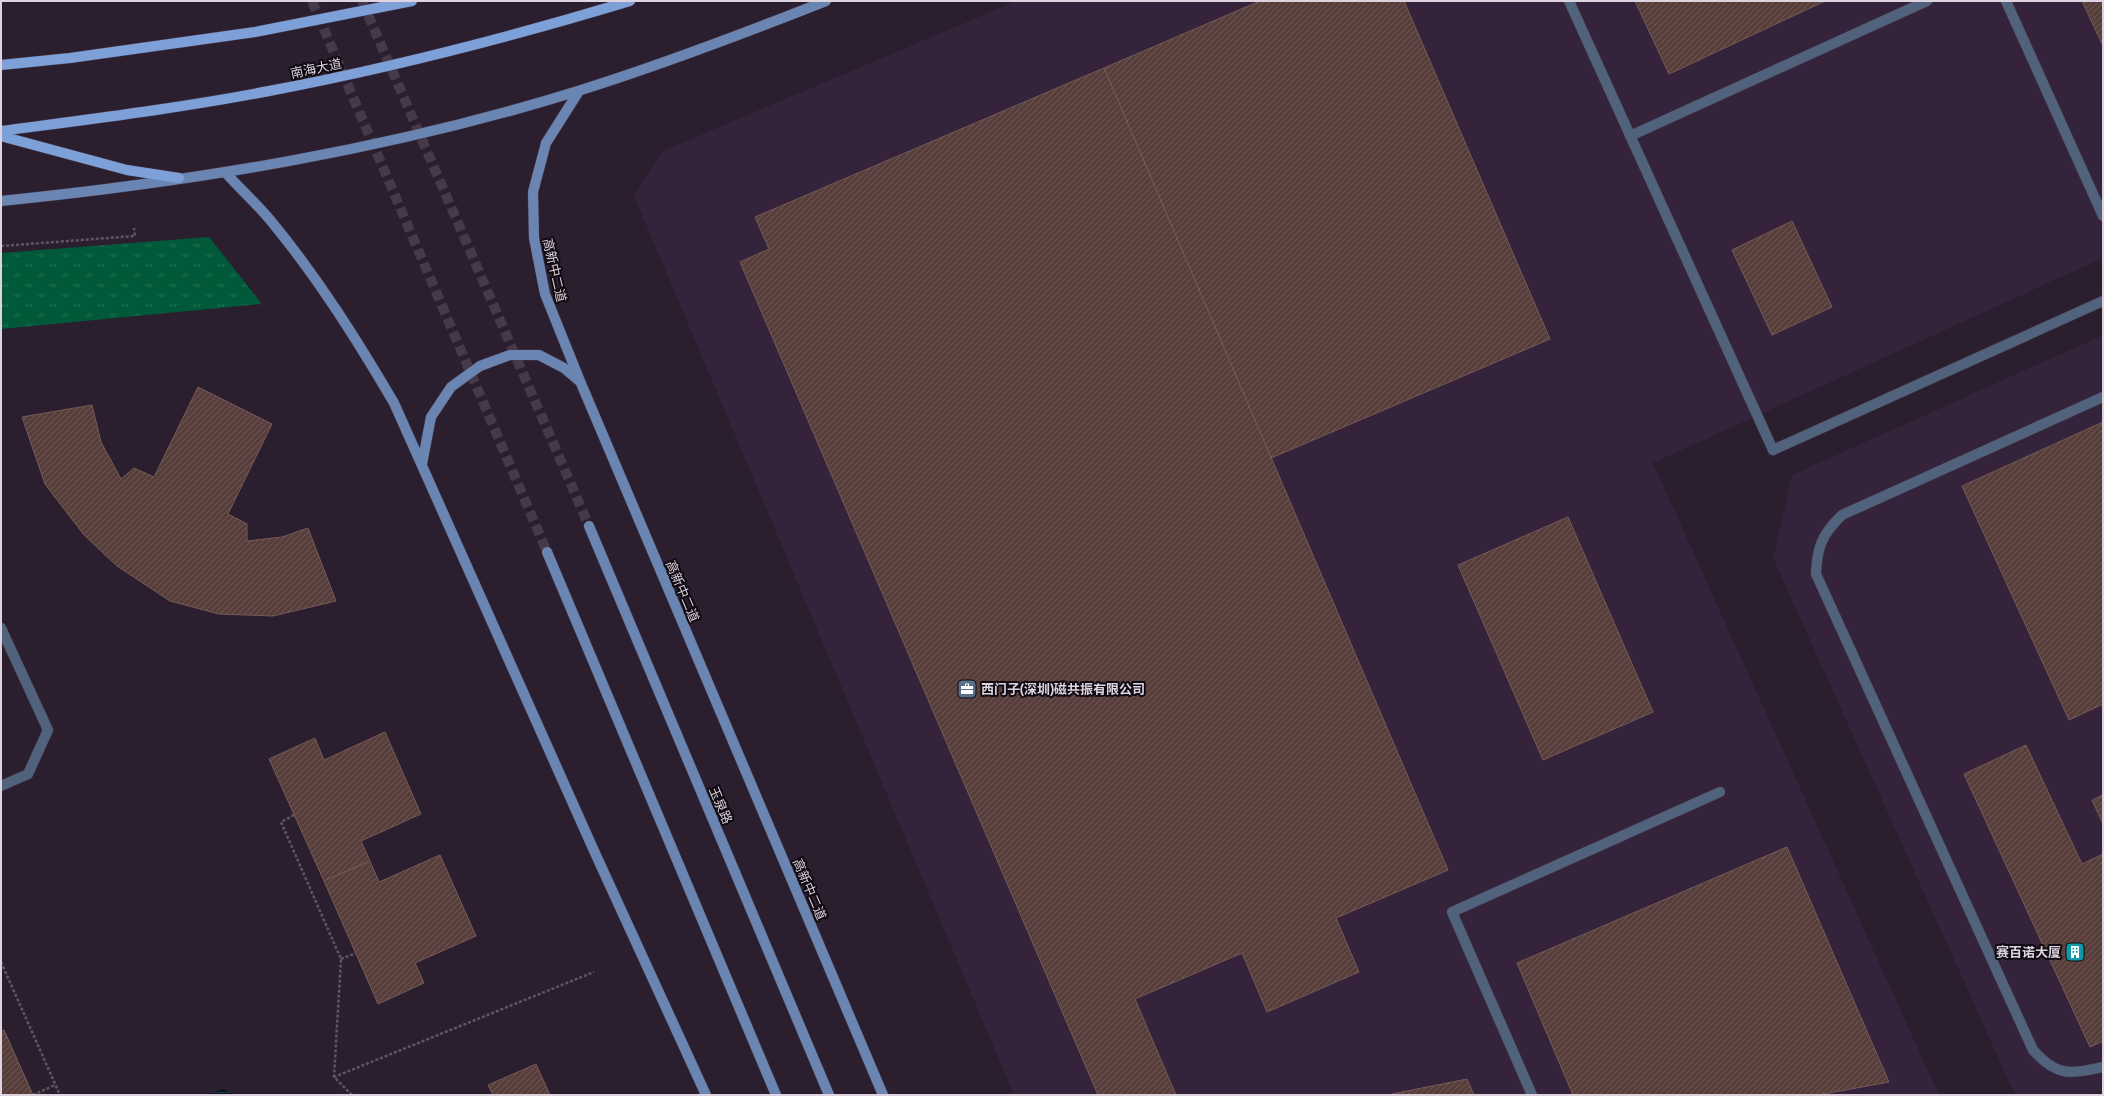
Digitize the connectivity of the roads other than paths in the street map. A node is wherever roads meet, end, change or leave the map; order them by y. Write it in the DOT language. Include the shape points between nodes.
graph roads {
  1 [pos="412,1"];
  2 [pos="630,1"];
  3 [pos="826,1"];
  4 [pos="1569,1"];
  5 [pos="1927,1"];
  6 [pos="2006,1"];
  7 [pos="1,64"];
  8 [pos="579,91"];
  9 [pos="1,131"];
  10 [pos="1,136"];
  11 [pos="1630,136"];
  12 [pos="225,172"];
  13 [pos="179,178"];
  14 [pos="1,201"];
  15 [pos="2103,216"];
  16 [pos="2103,301"];
  17 [pos="580,381"];
  18 [pos="2103,397"];
  19 [pos="422,464"];
  20 [pos="589,526"];
  21 [pos="547,552"];
  22 [pos="1,628"];
  23 [pos="1,786"];
  24 [pos="1720,792"];
  25 [pos="2103,1067"];
  26 [pos="706,1095"];
  27 [pos="776,1095"];
  28 [pos="829,1095"];
  29 [pos="883,1095"];
  30 [pos="1532,1095"];
  1 -- 7 [label="main road" via="255,32 70,58"];
  2 -- 9 [label="main road, 南海大道" via="546,26 392,65 270,91"];
  3 -- 8 [label="main road" via="722,42"];
  4 -- 11 [label="street"];
  5 -- 11 [label="street"];
  6 -- 15 [label="street"];
  8 -- 12 [label="main road" via="353,149"];
  8 -- 17 [label="main road, 高新中二道" via="546,143 533,192 534,238 545,294"];
  10 -- 13 [label="main road" via="127,170"];
  11 -- 16 [label="street" via="1773,450"];
  12 -- 13 [label="main road"];
  12 -- 19 [label="main road" via="271,220 358,342 394,403"];
  13 -- 14 [label="main road"];
  17 -- 19 [label="main road" via="564,368 539,355 510,355 480,366 450,387 431,417"];
  17 -- 29 [label="main road, 高新中二道"];
  18 -- 25 [label="street" via="1842,515 1828,529 1817,553 1816,574 2033,1050 2044,1062 2059,1071 2079,1072"];
  19 -- 26 [label="main road"];
  20 -- 28 [label="main road, 玉泉路"];
  21 -- 27 [label="main road"];
  22 -- 23 [label="street" via="48,730 28,774"];
  24 -- 30 [label="street" via="1452,912"];
}
